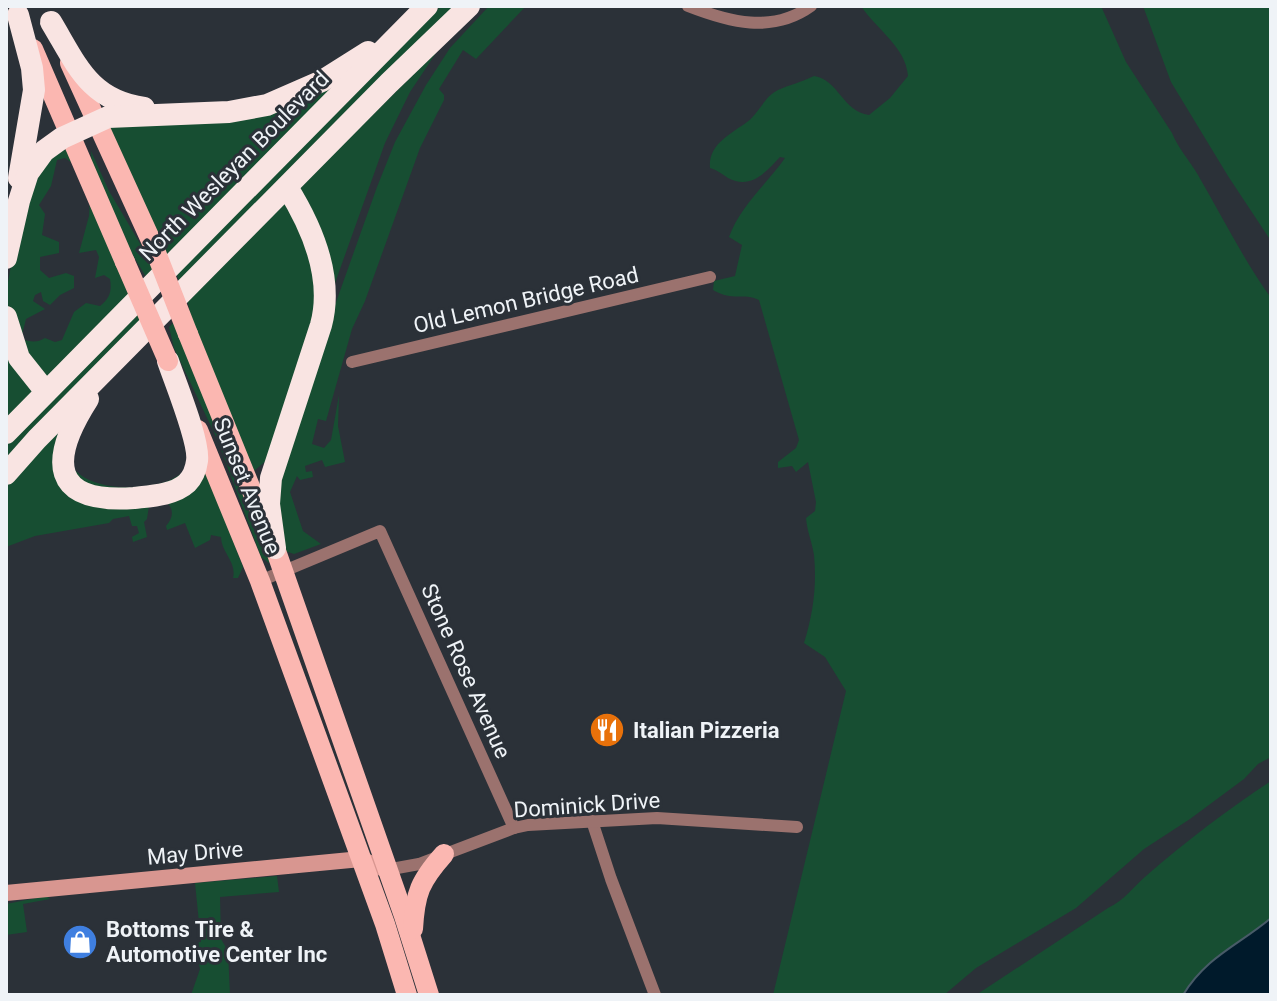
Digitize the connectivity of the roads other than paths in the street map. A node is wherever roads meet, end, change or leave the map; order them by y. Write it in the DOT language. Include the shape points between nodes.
graph roads {
  1 [pos="469,6"];
  2 [pos="688,6"];
  3 [pos="811,6"];
  4 [pos="425,8"];
  5 [pos="16,10"];
  6 [pos="47,14"];
  7 [pos="181,114"];
  8 [pos="96,121"];
  9 [pos="70,134"];
  10 [pos="287,187"];
  11 [pos="8,249"];
  12 [pos="710,277"];
  13 [pos="6,317"];
  14 [pos="131,345"];
  15 [pos="168,361"];
  16 [pos="352,362"];
  17 [pos="46,392"];
  18 [pos="6,433"];
  19 [pos="6,474"];
  20 [pos="275,548"];
  21 [pos="281,572"];
  22 [pos="260,581"];
  23 [pos="592,821"];
  24 [pos="797,827"];
  25 [pos="514,828"];
  26 [pos="444,854"];
  27 [pos="361,859"];
  28 [pos="386,870"];
  29 [pos="6,893"];
  30 [pos="412,941"];
  31 [pos="407,995"];
  32 [pos="429,995"];
  33 [pos="655,995"];
  1 -- 10 [label="highway"];
  2 -- 3 [label="street" via="738,22 767,24 798,16"];
  4 -- 7 [label="highway" via="353,63 296,94 251,109"];
  4 -- 17 [label="highway, North Wesleyan Boulevard"];
  5 -- 9 [label="main road, Sunset Avenue"];
  5 -- 11 [label="highway" via="34,90"];
  6 -- 7 [label="highway" via="95,89 124,105"];
  6 -- 8 [label="main road, Sunset Avenue"];
  7 -- 8 [label="highway"];
  8 -- 9 [label="highway"];
  8 -- 20 [label="main road, Sunset Avenue, bridge" via="153,245"];
  9 -- 11 [label="highway" via="49,147 28,173"];
  9 -- 15 [label="main road, Sunset Avenue, bridge"];
  10 -- 14 [label="highway"];
  10 -- 20 [label="highway" via="315,243 325,304 271,478"];
  12 -- 16 [label="street, Old Lemon Bridge Road"];
  13 -- 17 [label="highway" via="19,358"];
  14 -- 15 [label="highway" via="89,397 65,445 62,464 67,480 88,496 152,496 182,487 192,478 197,449"];
  14 -- 19 [label="highway"];
  15 -- 22 [label="main road, Sunset Avenue"];
  17 -- 18 [label="highway, North Wesleyan Boulevard"];
  20 -- 21 [label="main road, Sunset Avenue"];
  21 -- 22 [label="street"];
  21 -- 25 [label="street, Stone Rose Avenue" via="380,531"];
  21 -- 28 [label="main road, Sunset Avenue"];
  22 -- 27 [label="main road, Sunset Avenue"];
  23 -- 24 [label="street, Dominick Drive" via="657,818"];
  23 -- 25 [label="street, Dominick Drive"];
  23 -- 33 [label="street"];
  25 -- 26 [label="street, Dominick Drive"];
  26 -- 28 [label="street, Dominick Drive"];
  26 -- 30 [label="main road" via="420,885"];
  27 -- 28 [label="main road, May Drive"];
  27 -- 29 [label="main road, May Drive"];
  27 -- 31 [label="main road, Sunset Avenue"];
  28 -- 30 [label="main road, Sunset Avenue"];
  30 -- 32 [label="main road, Sunset Avenue"];
}
